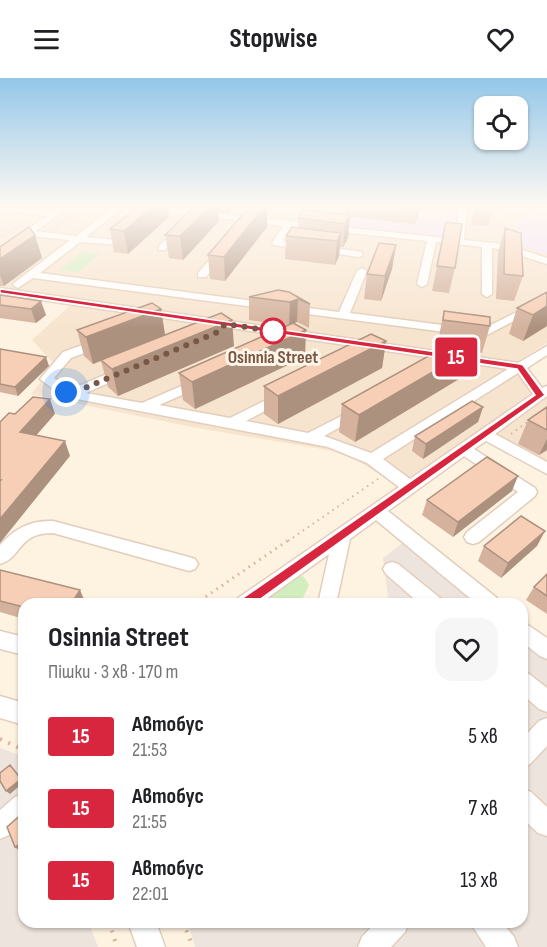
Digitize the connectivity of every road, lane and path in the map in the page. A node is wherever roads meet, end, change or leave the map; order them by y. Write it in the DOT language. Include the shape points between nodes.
graph roads {
  1 [pos="67,248"];
  2 [pos="224,248"];
  3 [pos="311,248"];
  4 [pos="430,248"];
  5 [pos="487,248"];
  6 [pos="503,248"];
  7 [pos="358,254"];
  8 [pos="547,261"];
  9 [pos="362,271"];
  10 [pos="31,275"];
  11 [pos="202,275"];
  12 [pos="422,284"];
  13 [pos="18,285"];
  14 [pos="1,292"];
  15 [pos="487,294"];
  16 [pos="547,300"];
  17 [pos="304,311"];
  18 [pos="161,314"];
  19 [pos="344,316"];
  20 [pos="225,324"];
  21 [pos="141,327"];
  22 [pos="120,335"];
  23 [pos="207,336"];
  24 [pos="287,338"];
  25 [pos="368,344"];
  26 [pos="547,350"];
  27 [pos="446,355"];
  28 [pos="356,357"];
  29 [pos="141,364"];
  30 [pos="520,367"];
  31 [pos="426,369"];
  32 [pos="208,378"];
  33 [pos="294,390"];
  34 [pos="75,392"];
  35 [pos="544,393"];
  36 [pos="372,405"];
  37 [pos="144,407"];
  38 [pos="538,414"];
  39 [pos="232,423"];
  40 [pos="485,434"];
  41 [pos="310,438"];
  42 [pos="500,442"];
  43 [pos="464,449"];
  44 [pos="372,459"];
  45 [pos="547,469"];
  46 [pos="410,488"];
  47 [pos="378,511"];
  48 [pos="342,536"];
  49 [pos="473,537"];
  50 [pos="0,557"];
  51 [pos="189,564"];
  52 [pos="392,570"];
  53 [pos="204,598"];
  54 [pos="254,598"];
  55 [pos="328,598"];
  56 [pos="426,598"];
  57 [pos="483,598"];
  58 [pos="528,635"];
  59 [pos="0,640"];
  60 [pos="18,644"];
  61 [pos="547,650"];
  62 [pos="528,686"];
  63 [pos="547,702"];
  64 [pos="0,706"];
  65 [pos="18,712"];
  66 [pos="547,729"];
  67 [pos="0,739"];
  68 [pos="18,747"];
  69 [pos="528,750"];
  70 [pos="528,807"];
  71 [pos="18,811"];
  72 [pos="547,824"];
  73 [pos="0,826"];
  74 [pos="111,928"];
  75 [pos="185,928"];
  76 [pos="389,928"];
  77 [pos="489,928"];
  78 [pos="117,947"];
  79 [pos="193,947"];
  80 [pos="372,947"];
  81 [pos="504,947"];
  1 -- 10 [label="street"];
  2 -- 11 [label="street"];
  3 -- 7 [label="street"];
  4 -- 12 [label="street"];
  5 -- 15 [label="street"];
  6 -- 8 [label="street"];
  9 -- 19 [label="street"];
  10 -- 13 [label="street"];
  10 -- 17 [label="street"];
  14 -- 18 [label="street"];
  16 -- 19 [label="street" via="483,334"];
  17 -- 19 [label="street"];
  17 -- 24 [label="street"];
  18 -- 20 [label="street"];
  18 -- 21 [label="street"];
  20 -- 23 [label="street"];
  20 -- 24 [label="street"];
  22 -- 34 [label="street" via="67,356 46,379 66,392"];
  24 -- 25 [label="street"];
  25 -- 27 [label="street"];
  25 -- 28 [label="street" via="366,351"];
  26 -- 30 [label="street"];
  27 -- 30 [label="street"];
  27 -- 31 [label="street"];
  29 -- 34 [label="street"];
  30 -- 35 [label="street"];
  30 -- 44 [label="street"];
  32 -- 37 [label="street"];
  33 -- 39 [label="street"];
  34 -- 37 [label="street"];
  35 -- 40 [label="street"];
  36 -- 41 [label="street"];
  37 -- 39 [label="street"];
  38 -- 42 [label="path"];
  39 -- 41 [label="street"];
  40 -- 42 [label="street"];
  40 -- 43 [label="street"];
  41 -- 44 [label="street"];
  42 -- 45 [label="street"];
  43 -- 46 [label="street"];
  43 -- 49 [label="street" via="529,492"];
  44 -- 46 [label="street"];
  44 -- 53 [label="path" via="378,481"];
  46 -- 47 [label="street"];
  47 -- 48 [label="street"];
  47 -- 57 [label="street"];
  48 -- 54 [label="street"];
  48 -- 55 [label="street"];
  50 -- 51 [label="street" via="21,533 37,526"];
  52 -- 56 [label="street"];
  58 -- 61 [label="street"];
  59 -- 60 [label="street"];
  62 -- 63 [label="street"];
  64 -- 65 [label="street"];
  66 -- 69 [label="street"];
  67 -- 68 [label="path"];
  70 -- 72 [label="street"];
  71 -- 73 [label="street"];
  74 -- 78 [label="path"];
  75 -- 79 [label="path"];
  76 -- 80 [label="street"];
  77 -- 81 [label="street"];
}
